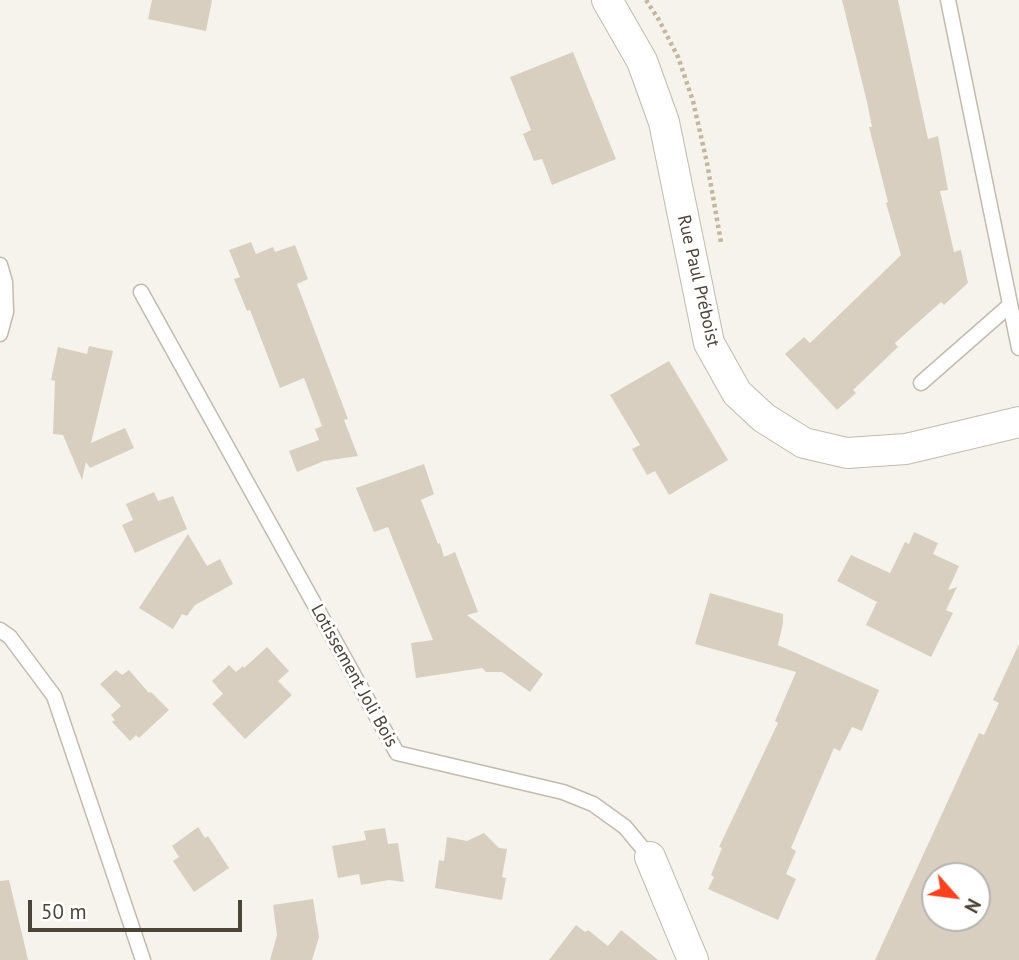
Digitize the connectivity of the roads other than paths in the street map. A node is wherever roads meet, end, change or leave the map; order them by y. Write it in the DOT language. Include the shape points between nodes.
graph roads {
  1 [pos="607,0"];
  2 [pos="948,0"];
  3 [pos="0,265"];
  4 [pos="141,292"];
  5 [pos="1010,305"];
  6 [pos="0,334"];
  7 [pos="1019,348"];
  8 [pos="921,383"];
  9 [pos="1019,422"];
  10 [pos="0,631"];
  11 [pos="650,857"];
  12 [pos="143,960"];
  13 [pos="693,960"];
  1 -- 9 [label="street, Rue Paul Préboist" via="642,61 664,122 709,343 737,393 764,418 804,443 847,453 905,449"];
  2 -- 5 [label="lane"];
  3 -- 6 [label="lane" via="6,312"];
  4 -- 11 [label="lane, Lotissement Joli Bois" via="397,753 563,792 593,804 625,827"];
  5 -- 7 [label="lane"];
  5 -- 8 [label="lane"];
  10 -- 12 [label="lane" via="54,696"];
  11 -- 13 [label="street, Lotissement Joli Bois"];
}
